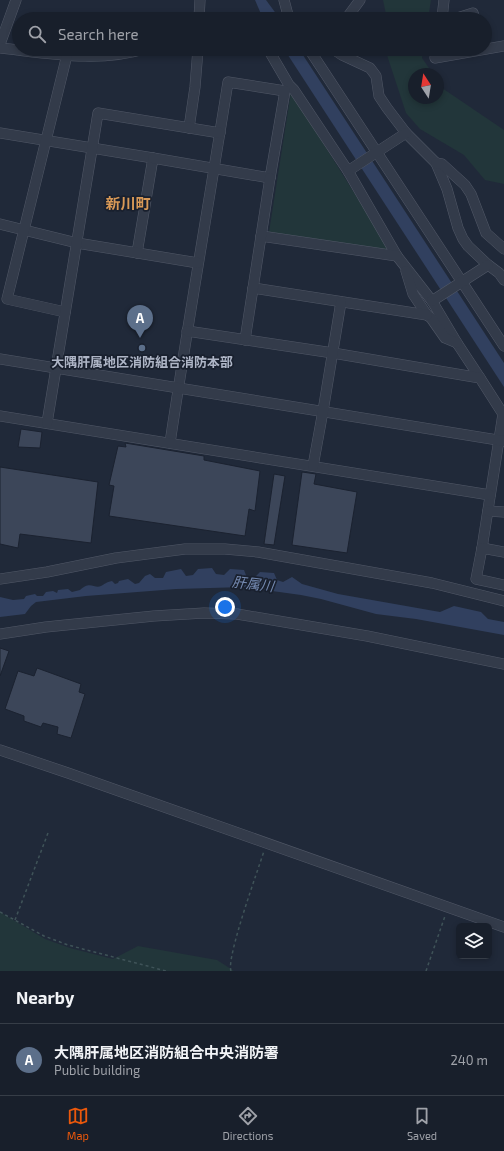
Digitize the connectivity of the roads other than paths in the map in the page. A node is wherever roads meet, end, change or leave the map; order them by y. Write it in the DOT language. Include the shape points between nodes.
graph roads {
  1 [pos="16,0"];
  2 [pos="200,0"];
  3 [pos="284,0"];
  4 [pos="360,0"];
  5 [pos="444,0"];
  6 [pos="199,12"];
  7 [pos="286,12"];
  8 [pos="351,12"];
  9 [pos="443,12"];
  10 [pos="0,44"];
  11 [pos="504,46"];
  12 [pos="0,48"];
  13 [pos="492,48"];
  14 [pos="12,49"];
  15 [pos="67,56"];
  16 [pos="198,56"];
  17 [pos="271,56"];
  18 [pos="313,56"];
  19 [pos="344,56"];
  20 [pos="435,56"];
  21 [pos="447,56"];
  22 [pos="287,88"];
  23 [pos="189,128"];
  24 [pos="0,133"];
  25 [pos="220,133"];
  26 [pos="406,133"];
  27 [pos="46,141"];
  28 [pos="92,148"];
  29 [pos="376,154"];
  30 [pos="153,158"];
  31 [pos="436,163"];
  32 [pos="214,169"];
  33 [pos="352,169"];
  34 [pos="270,178"];
  35 [pos="0,224"];
  36 [pos="24,230"];
  37 [pos="261,236"];
  38 [pos="77,243"];
  39 [pos="504,249"];
  40 [pos="137,253"];
  41 [pos="397,256"];
  42 [pos="198,263"];
  43 [pos="404,265"];
  44 [pos="488,265"];
  45 [pos="504,280"];
  46 [pos="461,283"];
  47 [pos="253,288"];
  48 [pos="436,299"];
  49 [pos="341,302"];
  50 [pos="65,312"];
  51 [pos="427,315"];
  52 [pos="187,331"];
  53 [pos="244,340"];
  54 [pos="457,343"];
  55 [pos="504,346"];
  56 [pos="332,353"];
  57 [pos="0,359"];
  58 [pos="57,367"];
  59 [pos="480,378"];
  60 [pos="178,387"];
  61 [pos="323,411"];
  62 [pos="0,416"];
  63 [pos="48,423"];
  64 [pos="501,440"];
  65 [pos="170,443"];
  66 [pos="312,466"];
  67 [pos="490,495"];
  68 [pos="488,511"];
  69 [pos="504,512"];
  70 [pos="482,548"];
  71 [pos="504,552"];
  72 [pos="0,579"];
  73 [pos="504,585"];
  74 [pos="504,601"];
  75 [pos="0,634"];
  76 [pos="504,664"];
  77 [pos="0,750"];
  78 [pos="504,927"];
  1 -- 10 [label="street"];
  2 -- 6 [label="street"];
  3 -- 7 [label="street"];
  4 -- 8 [label="street"];
  5 -- 9 [label="street"];
  11 -- 13 [label="street"];
  12 -- 14 [label="street"];
  15 -- 27 [label="street"];
  16 -- 23 [label="street" via="196,87"];
  17 -- 22 [label="street"];
  18 -- 29 [label="street"];
  19 -- 26 [label="street" via="370,68 376,76 379,96"];
  20 -- 21 [label="street" via="435,58"];
  22 -- 25 [label="street" via="228,82"];
  22 -- 33 [label="street" via="294,90"];
  22 -- 34 [label="street"];
  23 -- 25 [label="street"];
  23 -- 28 [label="street" via="98,114"];
  24 -- 27 [label="street"];
  25 -- 32 [label="street"];
  26 -- 29 [label="street"];
  26 -- 31 [label="street"];
  27 -- 28 [label="street"];
  27 -- 36 [label="street"];
  28 -- 30 [label="street"];
  28 -- 38 [label="street"];
  29 -- 33 [label="street"];
  29 -- 46 [label="street"];
  30 -- 32 [label="street"];
  30 -- 40 [label="street"];
  31 -- 39 [label="street" via="442,164 465,185 486,233"];
  31 -- 44 [label="street" via="463,239"];
  32 -- 34 [label="street"];
  32 -- 42 [label="street"];
  33 -- 41 [label="street"];
  34 -- 37 [label="street"];
  35 -- 36 [label="street"];
  36 -- 38 [label="street"];
  36 -- 50 [label="street" via="7,299"];
  37 -- 41 [label="street"];
  37 -- 47 [label="street"];
  38 -- 40 [label="street"];
  38 -- 50 [label="street"];
  40 -- 42 [label="street"];
  41 -- 43 [label="street"];
  42 -- 52 [label="street"];
  43 -- 48 [label="street"];
  43 -- 51 [label="street" via="413,294"];
  44 -- 45 [label="street"];
  44 -- 46 [label="street"];
  46 -- 48 [label="street"];
  46 -- 55 [label="street"];
  47 -- 49 [label="street"];
  47 -- 53 [label="street"];
  48 -- 54 [label="street"];
  49 -- 51 [label="street"];
  49 -- 56 [label="street"];
  50 -- 58 [label="street"];
  51 -- 54 [label="street" via="445,338"];
  52 -- 53 [label="street"];
  52 -- 60 [label="street"];
  53 -- 56 [label="street"];
  54 -- 59 [label="street"];
  56 -- 59 [label="street"];
  56 -- 61 [label="street"];
  57 -- 58 [label="street"];
  58 -- 60 [label="street"];
  58 -- 63 [label="street"];
  59 -- 64 [label="street" via="503,414"];
  60 -- 61 [label="street"];
  60 -- 65 [label="street"];
  61 -- 64 [label="street"];
  61 -- 66 [label="street"];
  62 -- 63 [label="street"];
  63 -- 65 [label="street"];
  64 -- 67 [label="street"];
  65 -- 66 [label="street"];
  66 -- 67 [label="street"];
  67 -- 68 [label="street"];
  68 -- 69 [label="street"];
  68 -- 70 [label="street"];
  70 -- 71 [label="street"];
  70 -- 73 [label="street" via="476,579"];
  72 -- 74 [label="street" via="116,558 185,549 225,549 258,552 432,583"];
  75 -- 76 [label="street" via="154,616 237,614 359,634"];
  77 -- 78 [label="street"];
}
